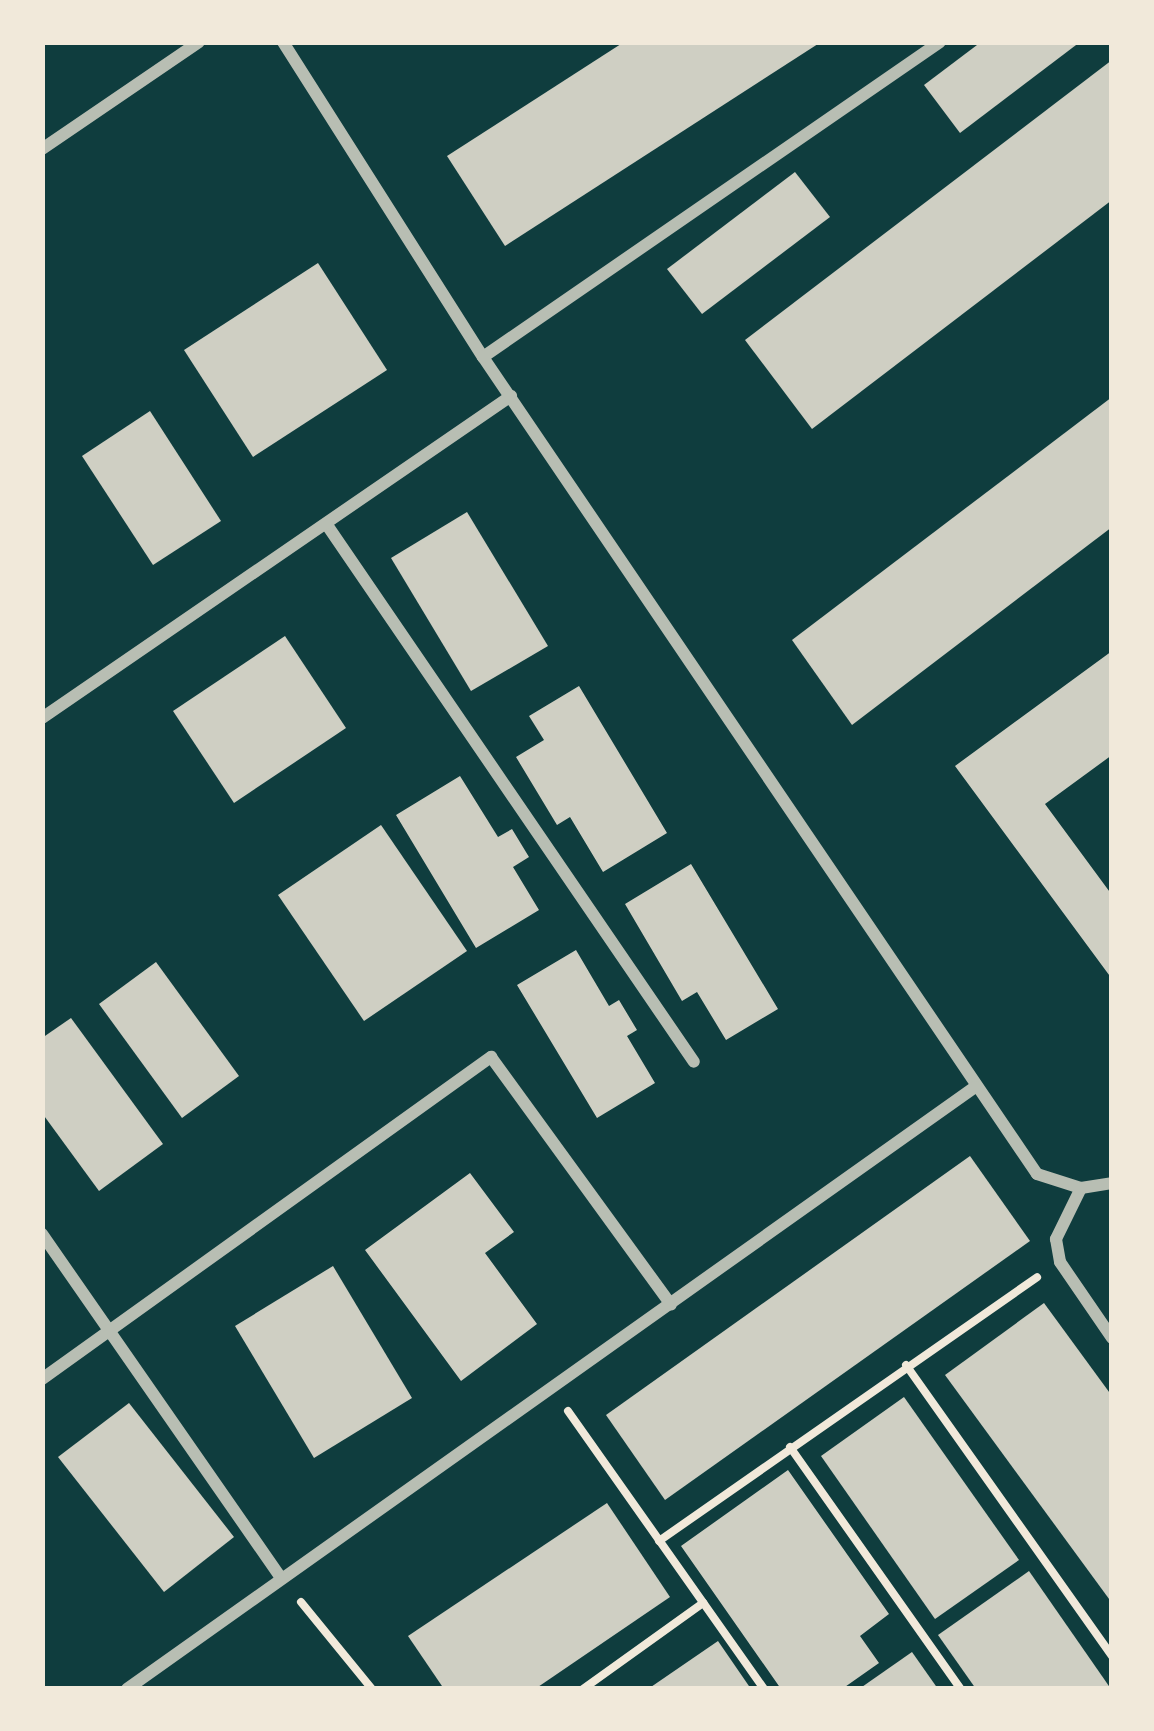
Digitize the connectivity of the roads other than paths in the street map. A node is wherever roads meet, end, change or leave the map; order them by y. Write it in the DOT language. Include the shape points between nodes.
graph roads {
  1 [pos="199,42"];
  2 [pos="283,42"];
  3 [pos="940,42"];
  4 [pos="42,149"];
  5 [pos="483,357"];
  6 [pos="511,396"];
  7 [pos="327,525"];
  8 [pos="42,718"];
  9 [pos="694,1062"];
  10 [pos="975,1087"];
  11 [pos="1112,1183"];
  12 [pos="1081,1188"];
  13 [pos="42,1234"];
  14 [pos="671,1305"];
  15 [pos="109,1332"];
  16 [pos="1112,1338"];
  17 [pos="42,1379"];
  18 [pos="281,1578"];
  19 [pos="127,1689"];
  1 -- 4 [label="street"];
  2 -- 5 [label="street"];
  3 -- 5 [label="street"];
  5 -- 6 [label="street"];
  6 -- 7 [label="street"];
  6 -- 10 [label="street"];
  7 -- 8 [label="street"];
  7 -- 9 [label="street"];
  10 -- 12 [label="street" via="1036,1174"];
  10 -- 14 [label="street"];
  11 -- 12 [label="street"];
  12 -- 16 [label="street" via="1056,1239 1060,1262"];
  13 -- 15 [label="street"];
  14 -- 15 [label="street" via="491,1058"];
  14 -- 18 [label="street"];
  15 -- 17 [label="street"];
  15 -- 18 [label="street"];
  18 -- 19 [label="street"];
}
